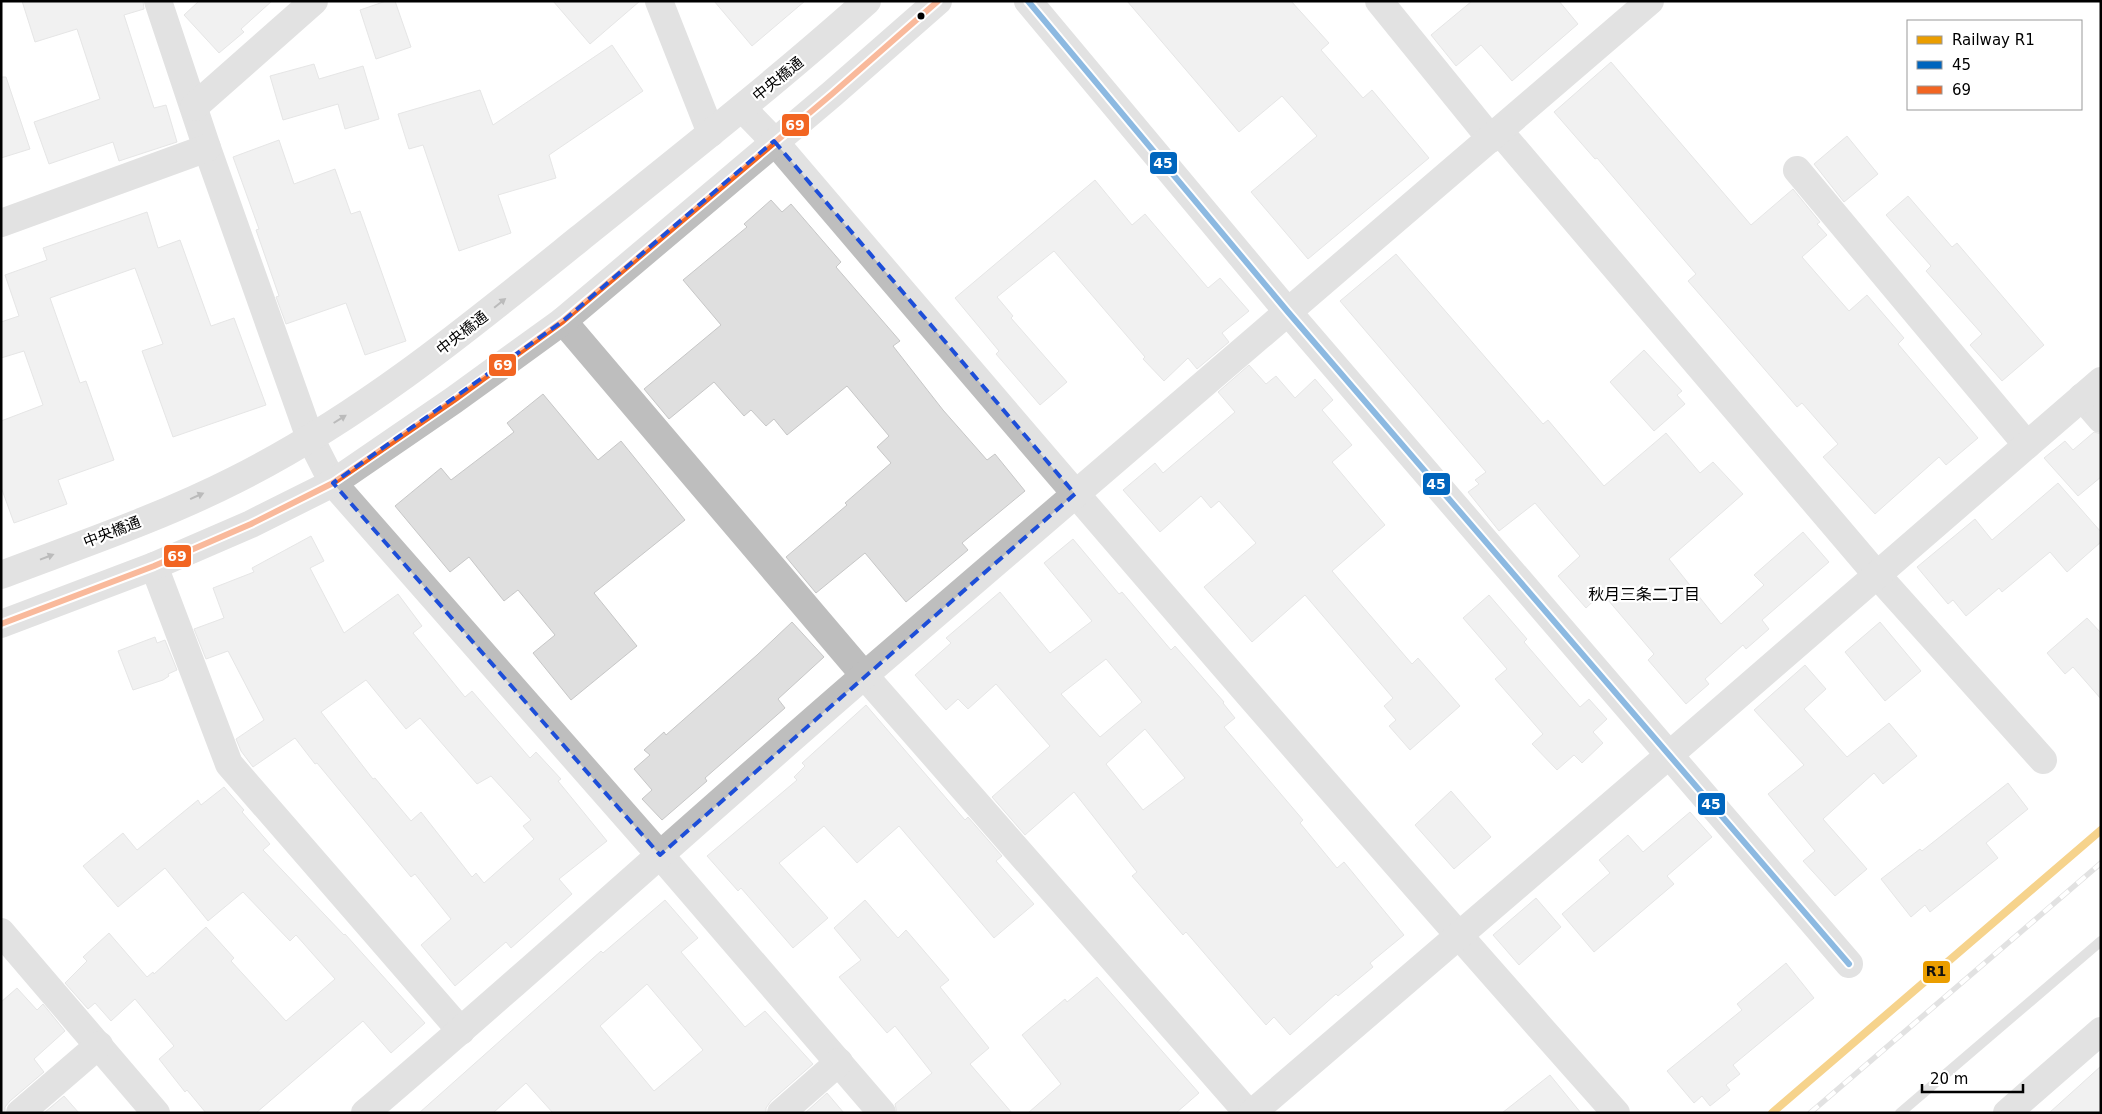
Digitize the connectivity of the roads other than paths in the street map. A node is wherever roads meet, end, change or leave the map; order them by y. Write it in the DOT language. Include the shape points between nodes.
graph roads {
  1 [pos="158,1"];
  2 [pos="314,1"];
  3 [pos="659,1"];
  4 [pos="867,1"];
  5 [pos="938,1"];
  6 [pos="1028,1"];
  7 [pos="1379,1"];
  8 [pos="1650,1"];
  9 [pos="194,107"];
  10 [pos="742,108"];
  11 [pos="711,133"];
  12 [pos="1496,136"];
  13 [pos="774,142"];
  14 [pos="207,148"];
  15 [pos="1797,170"];
  16 [pos="1,223"];
  17 [pos="1288,312"];
  18 [pos="563,321"];
  19 [pos="2091,389"];
  20 [pos="2101,419"];
  21 [pos="310,438"];
  22 [pos="2027,445"];
  23 [pos="333,483"];
  24 [pos="1075,494"];
  25 [pos="154,566"];
  26 [pos="1,574"];
  27 [pos="1877,575"];
  28 [pos="1,624"];
  29 [pos="864,675"];
  30 [pos="1668,756"];
  31 [pos="2043,760"];
  32 [pos="660,855"];
  33 [pos="1,932"];
  34 [pos="1459,936"];
  35 [pos="1849,964"];
  36 [pos="461,1031"];
  37 [pos="2101,1031"];
  38 [pos="99,1045"];
  39 [pos="839,1062"];
  40 [pos="20,1113"];
  41 [pos="156,1113"];
  42 [pos="365,1113"];
  43 [pos="781,1113"];
  44 [pos="882,1113"];
  45 [pos="1248,1113"];
  46 [pos="1252,1113"];
  47 [pos="1616,1113"];
  48 [pos="2007,1113"];
  1 -- 9 [label="street"];
  2 -- 9 [label="street"];
  3 -- 11 [label="street"];
  4 -- 10 [label="street, 中央橋通"];
  5 -- 13 [label="street"];
  6 -- 17 [label="street"];
  7 -- 12 [label="street"];
  8 -- 12 [label="street"];
  9 -- 14 [label="street"];
  10 -- 11 [label="street, 中央橋通"];
  10 -- 13 [label="street"];
  21 -- 11 [label="street, 中央橋通, one-way" via="384,392 460,335"];
  12 -- 17 [label="street"];
  12 -- 27 [label="street"];
  13 -- 18 [label="street"];
  13 -- 24 [label="street"];
  14 -- 16 [label="street"];
  14 -- 21 [label="street"];
  15 -- 22 [label="street"];
  17 -- 24 [label="street"];
  17 -- 30 [label="street"];
  18 -- 23 [label="street"];
  18 -- 29 [label="street"];
  19 -- 20 [label="street"];
  19 -- 22 [label="street"];
  21 -- 23 [label="street"];
  26 -- 21 [label="street, 中央橋通, one-way" via="132,525 235,480"];
  22 -- 27 [label="street"];
  23 -- 25 [label="street" via="251,524"];
  23 -- 32 [label="street"];
  24 -- 29 [label="street"];
  24 -- 34 [label="street"];
  25 -- 28 [label="street"];
  25 -- 36 [label="street" via="229,764"];
  27 -- 30 [label="street"];
  27 -- 31 [label="street"];
  29 -- 32 [label="street"];
  29 -- 45 [label="street"];
  30 -- 34 [label="street"];
  30 -- 35 [label="street"];
  32 -- 36 [label="street"];
  32 -- 39 [label="street"];
  33 -- 38 [label="street"];
  34 -- 46 [label="street"];
  34 -- 47 [label="street"];
  36 -- 42 [label="street"];
  37 -- 48 [label="street"];
  38 -- 40 [label="street"];
  38 -- 41 [label="street"];
  39 -- 43 [label="street"];
  39 -- 44 [label="street"];
}
